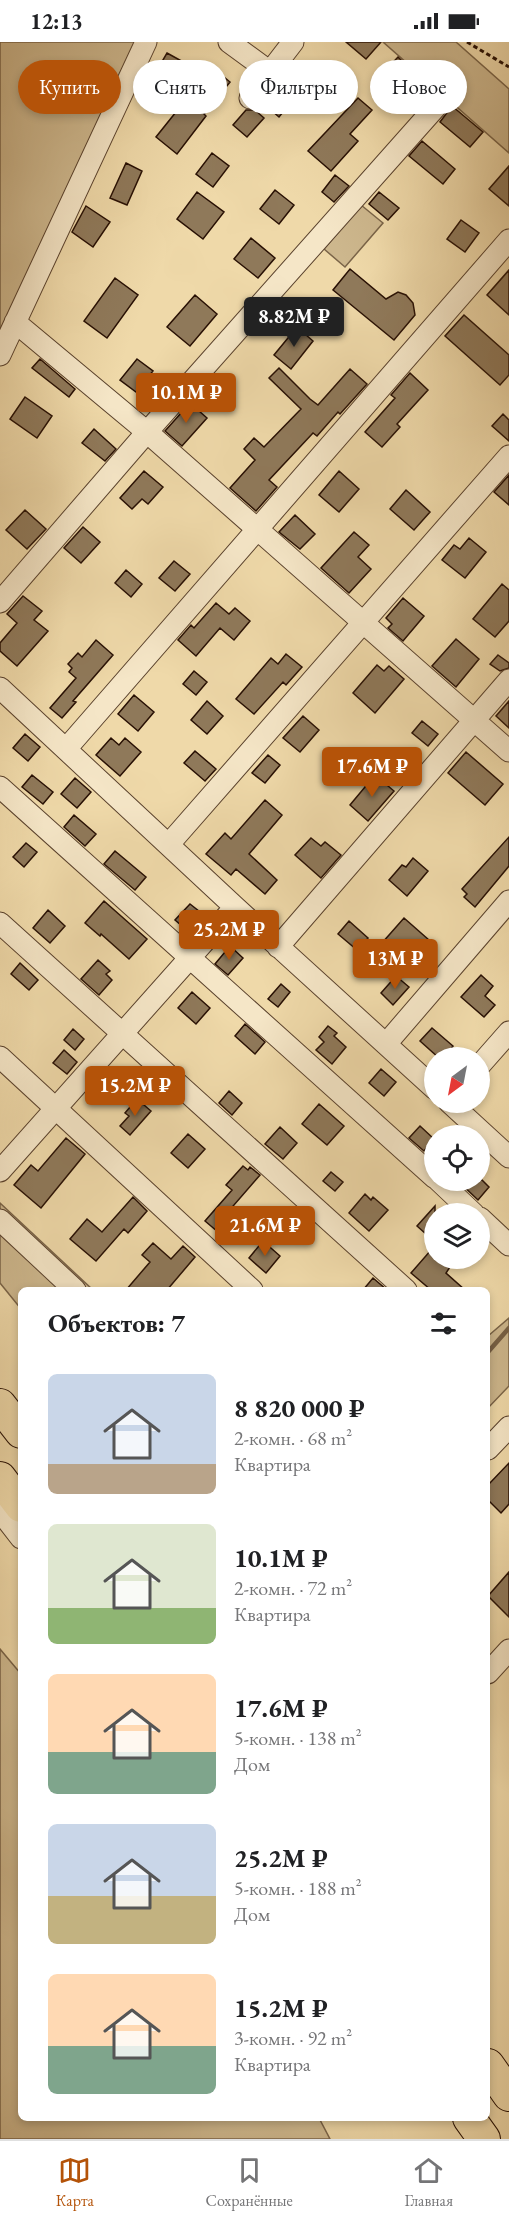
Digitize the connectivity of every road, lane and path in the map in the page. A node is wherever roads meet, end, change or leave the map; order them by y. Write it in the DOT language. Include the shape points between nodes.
graph roads {
  1 [pos="146,42"];
  2 [pos="229,42"];
  3 [pos="293,42"];
  4 [pos="467,42"];
  5 [pos="254,60"];
  6 [pos="279,60"];
  7 [pos="509,67"];
  8 [pos="429,114"];
  9 [pos="509,240"];
  10 [pos="15,322"];
  11 [pos="0,355"];
  12 [pos="147,432"];
  13 [pos="509,456"];
  14 [pos="257,529"];
  15 [pos="0,602"];
  16 [pos="363,621"];
  17 [pos="509,680"];
  18 [pos="0,688"];
  19 [pos="473,719"];
  20 [pos="66,749"];
  21 [pos="509,751"];
  22 [pos="0,787"];
  23 [pos="169,844"];
  24 [pos="509,901"];
  25 [pos="235,908"];
  26 [pos="0,923"];
  27 [pos="278,947"];
  28 [pos="190,958"];
  29 [pos="509,1032"];
  30 [pos="122,1034"];
  31 [pos="386,1044"];
  32 [pos="490,1054"];
  33 [pos="0,1057"];
  34 [pos="424,1079"];
  35 [pos="56,1107"];
  36 [pos="461,1113"];
  37 [pos="509,1157"];
  38 [pos="424,1168"];
  39 [pos="0,1171"];
  40 [pos="449,1191"];
  41 [pos="462,1203"];
  42 [pos="0,1220"];
  43 [pos="490,1227"];
  44 [pos="509,1245"];
  45 [pos="72,1287"];
  46 [pos="249,1287"];
  47 [pos="403,1287"];
  48 [pos="0,1405"];
  49 [pos="509,1427"];
  50 [pos="18,1428"];
  51 [pos="490,1447"];
  52 [pos="0,1478"];
  53 [pos="18,1502"];
  54 [pos="0,1511"];
  55 [pos="18,1534"];
  56 [pos="509,1650"];
  57 [pos="490,1671"];
  58 [pos="490,2068"];
  59 [pos="509,2095"];
  60 [pos="471,2121"];
  61 [pos="484,2139"];
  1 -- 10 [label="street"];
  2 -- 5 [label="street"];
  3 -- 6 [label="street"];
  4 -- 7 [label="path"];
  8 -- 12 [label="street"];
  9 -- 14 [label="street"];
  10 -- 11 [label="street"];
  10 -- 12 [label="street"];
  12 -- 14 [label="street"];
  12 -- 15 [label="street"];
  13 -- 16 [label="street"];
  14 -- 16 [label="street"];
  14 -- 20 [label="street"];
  16 -- 19 [label="street"];
  16 -- 23 [label="street"];
  17 -- 19 [label="street"];
  18 -- 20 [label="street"];
  19 -- 21 [label="street"];
  19 -- 27 [label="street"];
  20 -- 23 [label="street"];
  22 -- 28 [label="street"];
  23 -- 25 [label="street"];
  24 -- 31 [label="street"];
  25 -- 27 [label="street"];
  25 -- 28 [label="street"];
  26 -- 30 [label="street"];
  27 -- 31 [label="street"];
  28 -- 30 [label="street"];
  28 -- 38 [label="street"];
  29 -- 32 [label="street"];
  30 -- 35 [label="street"];
  30 -- 47 [label="street"];
  31 -- 34 [label="street"];
  33 -- 35 [label="street"];
  35 -- 39 [label="street"];
  35 -- 46 [label="street"];
  36 -- 37 [label="street"];
  40 -- 41 [label="street"];
  42 -- 45 [label="street"];
  43 -- 44 [label="street"];
  48 -- 50 [label="highway"];
  49 -- 51 [label="street"];
  52 -- 53 [label="highway"];
  54 -- 55 [label="street"];
  56 -- 57 [label="street"];
  58 -- 59 [label="highway"];
  60 -- 61 [label="highway"];
}
